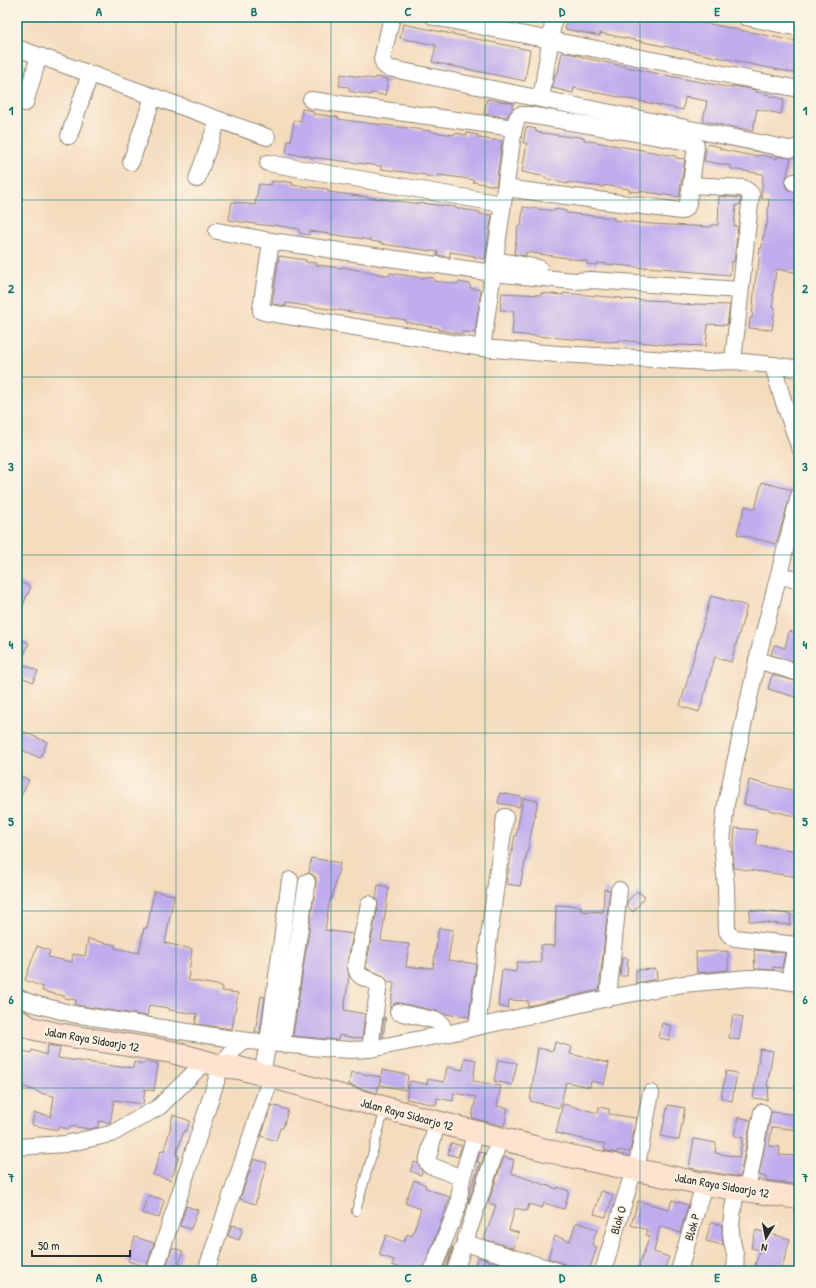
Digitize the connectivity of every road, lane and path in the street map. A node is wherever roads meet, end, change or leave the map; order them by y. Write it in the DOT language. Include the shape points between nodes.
graph roads {
  1 [pos="392,17"];
  2 [pos="434,17"];
  3 [pos="554,17"];
  4 [pos="746,17"];
  5 [pos="799,28"];
  6 [pos="550,39"];
  7 [pos="17,48"];
  8 [pos="39,56"];
  9 [pos="90,74"];
  10 [pos="799,89"];
  11 [pos="153,97"];
  12 [pos="541,99"];
  13 [pos="311,100"];
  14 [pos="25,103"];
  15 [pos="218,120"];
  16 [pos="514,128"];
  17 [pos="69,136"];
  18 [pos="267,138"];
  19 [pos="799,146"];
  20 [pos="131,162"];
  21 [pos="268,163"];
  22 [pos="197,179"];
  23 [pos="691,185"];
  24 [pos="505,188"];
  25 [pos="502,204"];
  26 [pos="216,231"];
  27 [pos="271,241"];
  28 [pos="494,267"];
  29 [pos="740,290"];
  30 [pos="482,348"];
  31 [pos="733,361"];
  32 [pos="773,365"];
  33 [pos="799,369"];
  34 [pos="782,398"];
  35 [pos="799,403"];
  36 [pos="799,446"];
  37 [pos="799,496"];
  38 [pos="780,575"];
  39 [pos="799,580"];
  40 [pos="757,660"];
  41 [pos="799,673"];
  42 [pos="505,817"];
  43 [pos="290,880"];
  44 [pos="307,882"];
  45 [pos="619,890"];
  46 [pos="369,904"];
  47 [pos="798,945"];
  48 [pos="794,982"];
  49 [pos="17,997"];
  50 [pos="608,998"];
  51 [pos="398,1012"];
  52 [pos="17,1020"];
  53 [pos="477,1027"];
  54 [pos="441,1035"];
  55 [pos="175,1040"];
  56 [pos="370,1048"];
  57 [pos="225,1056"];
  58 [pos="269,1059"];
  59 [pos="651,1093"];
  60 [pos="385,1108"];
  61 [pos="762,1112"];
  62 [pos="437,1122"];
  63 [pos="476,1132"];
  64 [pos="500,1138"];
  65 [pos="17,1147"];
  66 [pos="635,1170"];
  67 [pos="462,1178"];
  68 [pos="704,1184"];
  69 [pos="742,1189"];
  70 [pos="799,1198"];
  71 [pos="356,1211"];
  72 [pos="465,1243"];
  73 [pos="155,1271"];
  74 [pos="206,1271"];
  75 [pos="432,1271"];
  76 [pos="455,1271"];
  77 [pos="557,1271"];
  78 [pos="603,1271"];
  79 [pos="679,1271"];
  80 [pos="734,1271"];
  1 -- 12 [label="street" via="382,59 388,68"];
  2 -- 6 [label="street"];
  3 -- 6 [label="street"];
  4 -- 5 [label="street"];
  6 -- 10 [label="street"];
  6 -- 12 [label="street"];
  7 -- 8 [label="street"];
  8 -- 9 [label="street"];
  8 -- 14 [label="street"];
  9 -- 11 [label="street"];
  9 -- 17 [label="street"];
  11 -- 15 [label="street"];
  11 -- 20 [label="street"];
  12 -- 19 [label="street" via="788,149"];
  13 -- 16 [label="street"];
  15 -- 18 [label="street"];
  15 -- 22 [label="street"];
  16 -- 23 [label="street" via="520,115 529,115 690,142 696,148"];
  16 -- 24 [label="street"];
  21 -- 25 [label="street"];
  23 -- 24 [label="street" via="686,208 678,211"];
  23 -- 29 [label="street" via="743,188 751,194"];
  24 -- 25 [label="street"];
  25 -- 28 [label="street"];
  26 -- 27 [label="street"];
  27 -- 28 [label="street"];
  27 -- 30 [label="street" via="261,311"];
  28 -- 29 [label="street" via="574,280"];
  28 -- 30 [label="street"];
  29 -- 31 [label="street"];
  30 -- 31 [label="street" via="649,359"];
  31 -- 32 [label="street"];
  32 -- 33 [label="street"];
  32 -- 34 [label="street"];
  34 -- 35 [label="street"];
  34 -- 36 [label="street"];
  37 -- 38 [label="street"];
  38 -- 39 [label="street"];
  38 -- 40 [label="street"];
  40 -- 41 [label="street"];
  40 -- 47 [label="street" via="722,829 727,931 730,936 736,938"];
  42 -- 53 [label="street"];
  43 -- 58 [label="street"];
  44 -- 58 [label="street"];
  45 -- 50 [label="street"];
  46 -- 56 [label="street" via="356,966 360,976 379,984"];
  47 -- 48 [label="street"];
  48 -- 50 [label="street" via="749,978 722,980"];
  49 -- 55 [label="street" via="31,1003"];
  50 -- 53 [label="street"];
  51 -- 54 [label="street" via="438,1021 442,1025"];
  52 -- 55 [label="main road, Jalan Raya Sidoarjo 12" via="31,1028 57,1034"];
  53 -- 54 [label="street"];
  54 -- 56 [label="street"];
  55 -- 57 [label="main road, Jalan Raya Sidoarjo 12"];
  55 -- 57 [label="street"];
  56 -- 58 [label="street" via="321,1048"];
  57 -- 58 [label="street"];
  57 -- 58 [label="main road, Jalan Raya Sidoarjo 12" via="239,1068"];
  57 -- 65 [label="street" via="159,1107 111,1134 65,1144"];
  57 -- 73 [label="street"];
  58 -- 60 [label="main road, Jalan Raya Sidoarjo 12"];
  58 -- 74 [label="street"];
  59 -- 66 [label="street, Blok O"];
  60 -- 62 [label="main road, Jalan Raya Sidoarjo 12"];
  60 -- 71 [label="lane"];
  61 -- 69 [label="street"];
  62 -- 63 [label="main road, Jalan Raya Sidoarjo 12"];
  62 -- 67 [label="street" via="427,1162"];
  63 -- 64 [label="main road, Jalan Raya Sidoarjo 12"];
  63 -- 67 [label="street"];
  64 -- 66 [label="main road, Jalan Raya Sidoarjo 12"];
  64 -- 72 [label="street"];
  66 -- 68 [label="main road, Jalan Raya Sidoarjo 12"];
  66 -- 78 [label="street, Blok O"];
  67 -- 75 [label="street" via="458,1206"];
  68 -- 69 [label="main road, Jalan Raya Sidoarjo 12"];
  68 -- 79 [label="street, Blok P"];
  69 -- 70 [label="main road, Jalan Raya Sidoarjo 12"];
  69 -- 80 [label="street" via="731,1224 736,1257"];
  72 -- 76 [label="street"];
  72 -- 77 [label="street"];
}
